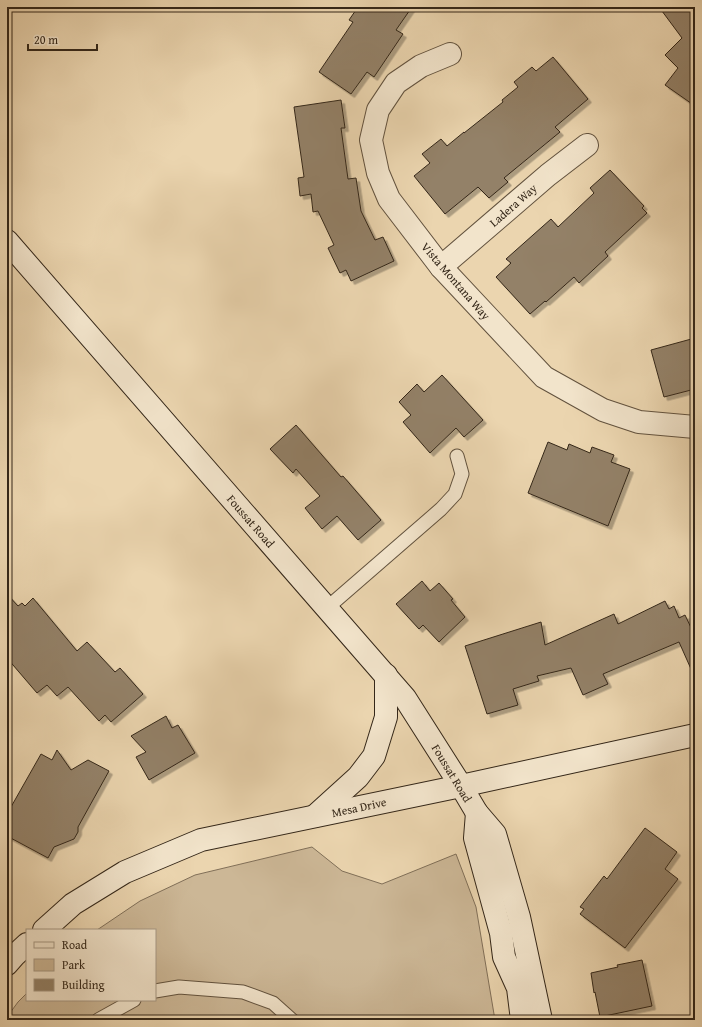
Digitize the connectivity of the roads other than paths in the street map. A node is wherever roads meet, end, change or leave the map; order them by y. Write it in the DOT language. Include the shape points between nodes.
graph roads {
  1 [pos="450,54"];
  2 [pos="587,145"];
  3 [pos="7,241"];
  4 [pos="441,267"];
  5 [pos="695,427"];
  6 [pos="457,456"];
  7 [pos="327,608"];
  8 [pos="386,675"];
  9 [pos="695,736"];
  10 [pos="461,786"];
  11 [pos="477,813"];
  12 [pos="315,816"];
  13 [pos="45,929"];
  14 [pos="26,945"];
  15 [pos="7,964"];
  16 [pos="156,991"];
  17 [pos="132,1001"];
  18 [pos="98,1020"];
  19 [pos="292,1020"];
  20 [pos="522,1020"];
  21 [pos="541,1020"];
  1 -- 4 [label="main road, Vista Montana Way" via="421,66 396,83 378,110 371,140 378,173 388,199"];
  2 -- 4 [label="main road, Ladera Way"];
  3 -- 7 [label="main road, Foussat Road"];
  4 -- 5 [label="main road, Vista Montana Way" via="544,377 603,410 639,422"];
  6 -- 7 [label="lane" via="462,474 455,494"];
  7 -- 8 [label="main road, Foussat Road"];
  8 -- 10 [label="main road, Foussat Road" via="405,698"];
  8 -- 12 [label="main road" via="386,717 374,756 358,777"];
  9 -- 10 [label="main road, Mesa Drive"];
  10 -- 11 [label="main road, Foussat Road"];
  10 -- 12 [label="main road, Mesa Drive"];
  11 -- 20 [label="main road, Foussat Road" via="475,838 501,933 504,957 518,988"];
  11 -- 21 [label="main road, Foussat Road" via="495,834 519,917"];
  12 -- 13 [label="main road, Mesa Drive" via="201,840 138,866 73,904"];
  14 -- 15 [label="main road"];
  16 -- 19 [label="lane" via="179,986 243,992 273,1003"];
  17 -- 18 [label="lane"];
}
